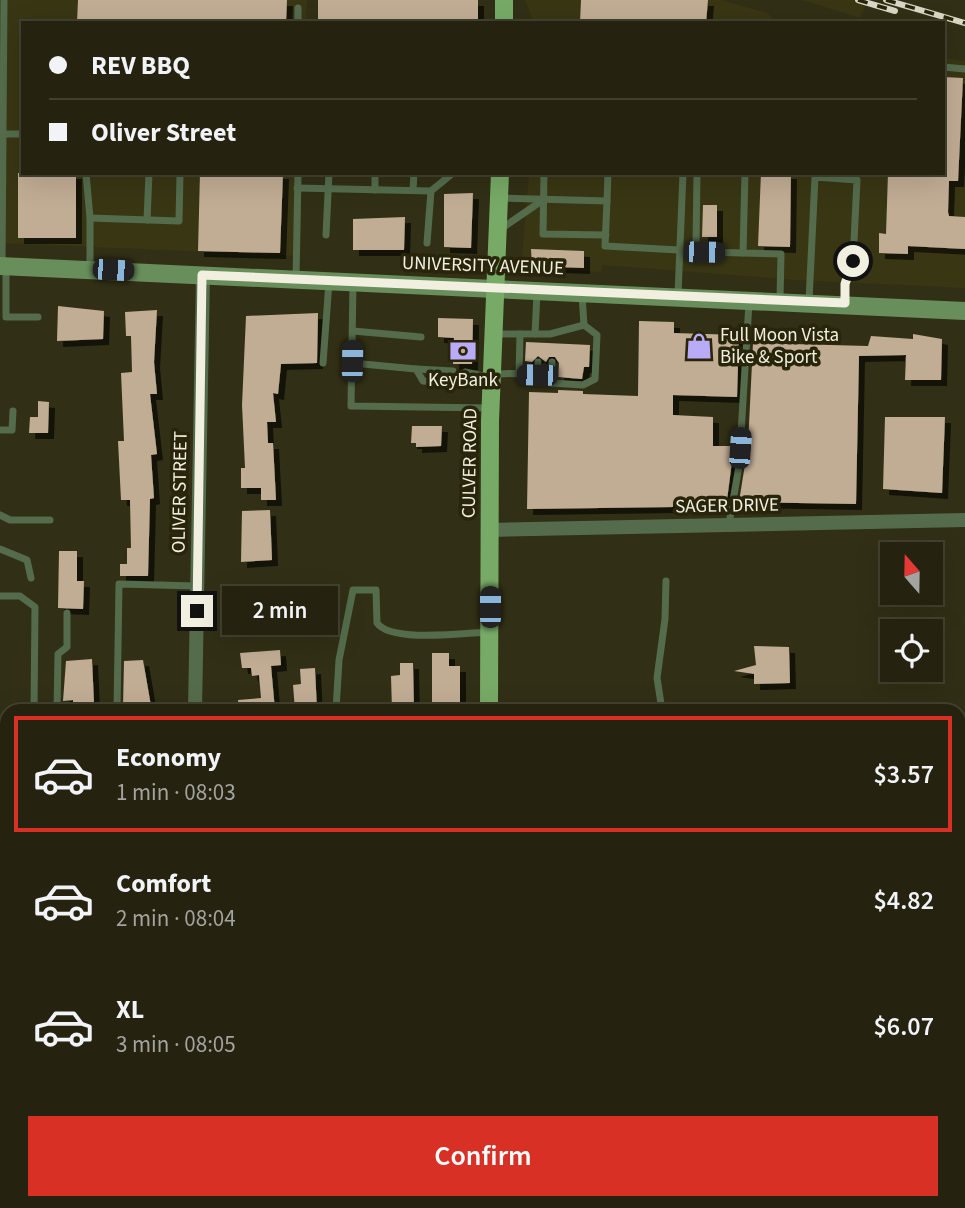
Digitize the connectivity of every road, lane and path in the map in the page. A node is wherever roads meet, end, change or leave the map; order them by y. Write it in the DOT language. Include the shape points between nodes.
graph roads {
  1 [pos="4,0"];
  2 [pos="504,0"];
  3 [pos="503,21"];
  4 [pos="945,67"];
  5 [pos="965,69"];
  6 [pos="4,134"];
  7 [pos="21,134"];
  8 [pos="86,175"];
  9 [pos="149,175"];
  10 [pos="180,175"];
  11 [pos="298,175"];
  12 [pos="328,175"];
  13 [pos="375,175"];
  14 [pos="414,175"];
  15 [pos="451,175"];
  16 [pos="500,175"];
  17 [pos="544,175"];
  18 [pos="608,175"];
  19 [pos="683,175"];
  20 [pos="697,175"];
  21 [pos="745,175"];
  22 [pos="815,175"];
  23 [pos="2,178"];
  24 [pos="297,188"];
  25 [pos="328,189"];
  26 [pos="375,190"];
  27 [pos="413,190"];
  28 [pos="431,191"];
  29 [pos="499,198"];
  30 [pos="544,200"];
  31 [pos="607,201"];
  32 [pos="1,214"];
  33 [pos="90,218"];
  34 [pos="147,220"];
  35 [pos="498,231"];
  36 [pos="327,235"];
  37 [pos="606,235"];
  38 [pos="427,243"];
  39 [pos="679,250"];
  40 [pos="743,253"];
  41 [pos="3,266"];
  42 [pos="90,269"];
  43 [pos="202,275"];
  44 [pos="296,279"];
  45 [pos="329,281"];
  46 [pos="354,283"];
  47 [pos="496,287"];
  48 [pos="538,289"];
  49 [pos="582,291"];
  50 [pos="678,295"];
  51 [pos="749,298"];
  52 [pos="780,300"];
  53 [pos="809,301"];
  54 [pos="845,303"];
  55 [pos="965,311"];
  56 [pos="38,317"];
  57 [pos="584,325"];
  58 [pos="353,331"];
  59 [pos="495,334"];
  60 [pos="520,334"];
  61 [pos="552,334"];
  62 [pos="421,337"];
  63 [pos="537,337"];
  64 [pos="552,343"];
  65 [pos="538,362"];
  66 [pos="552,362"];
  67 [pos="323,363"];
  68 [pos="352,363"];
  69 [pos="416,369"];
  70 [pos="453,371"];
  71 [pos="465,372"];
  72 [pos="520,374"];
  73 [pos="488,375"];
  74 [pos="537,375"];
  75 [pos="551,383"];
  76 [pos="491,408"];
  77 [pos="13,411"];
  78 [pos="0,430"];
  79 [pos="0,515"];
  80 [pos="50,520"];
  81 [pos="965,520"];
  82 [pos="729,525"];
  83 [pos="490,530"];
  84 [pos="0,549"];
  85 [pos="31,578"];
  86 [pos="666,580"];
  87 [pos="197,586"];
  88 [pos="0,596"];
  89 [pos="67,613"];
  90 [pos="490,632"];
  91 [pos="34,704"];
  92 [pos="57,704"];
  93 [pos="117,704"];
  94 [pos="195,704"];
  95 [pos="336,704"];
  96 [pos="489,704"];
  97 [pos="661,704"];
  1 -- 6 [label="lane"];
  2 -- 3 [label="main road"];
  4 -- 5 [label="lane"];
  6 -- 7 [label="lane"];
  6 -- 23 [label="lane"];
  8 -- 33 [label="lane"];
  9 -- 34 [label="lane"];
  10 -- 34 [label="lane" via="179,221"];
  11 -- 24 [label="lane"];
  12 -- 25 [label="lane"];
  13 -- 26 [label="lane"];
  14 -- 27 [label="lane"];
  15 -- 28 [label="lane"];
  16 -- 29 [label="main road, CULVER ROAD"];
  17 -- 30 [label="lane"];
  18 -- 31 [label="lane"];
  19 -- 39 [label="lane"];
  20 -- 40 [label="lane" via="696,246 704,252"];
  21 -- 40 [label="lane"];
  22 -- 53 [label="lane"];
  22 -- 54 [label="lane" via="857,180 853,261 845,284"];
  23 -- 32 [label="lane"];
  24 -- 25 [label="lane"];
  24 -- 44 [label="lane"];
  25 -- 26 [label="lane"];
  25 -- 36 [label="lane"];
  26 -- 27 [label="lane"];
  27 -- 28 [label="lane"];
  28 -- 38 [label="lane"];
  29 -- 30 [label="lane"];
  29 -- 35 [label="main road, CULVER ROAD"];
  30 -- 31 [label="lane"];
  30 -- 35 [label="lane"];
  30 -- 37 [label="lane" via="543,234"];
  31 -- 37 [label="lane"];
  32 -- 41 [label="lane"];
  33 -- 34 [label="lane"];
  33 -- 42 [label="lane"];
  35 -- 47 [label="main road, CULVER ROAD"];
  37 -- 39 [label="lane" via="605,246"];
  39 -- 50 [label="lane"];
  40 -- 52 [label="lane" via="781,254"];
  41 -- 42 [label="main road, UNIVERSITY AVENUE"];
  41 -- 56 [label="lane" via="6,317"];
  42 -- 43 [label="main road, UNIVERSITY AVENUE"];
  43 -- 44 [label="main road, UNIVERSITY AVENUE"];
  43 -- 87 [label="street, OLIVER STREET"];
  44 -- 45 [label="main road, UNIVERSITY AVENUE"];
  45 -- 46 [label="main road, UNIVERSITY AVENUE"];
  45 -- 67 [label="lane"];
  46 -- 47 [label="main road, UNIVERSITY AVENUE"];
  46 -- 58 [label="lane"];
  47 -- 48 [label="main road, UNIVERSITY AVENUE"];
  47 -- 59 [label="main road, CULVER ROAD"];
  48 -- 49 [label="main road, UNIVERSITY AVENUE"];
  48 -- 63 [label="lane"];
  49 -- 50 [label="main road, UNIVERSITY AVENUE"];
  49 -- 57 [label="lane"];
  50 -- 51 [label="main road, UNIVERSITY AVENUE"];
  51 -- 52 [label="main road, UNIVERSITY AVENUE"];
  51 -- 82 [label="lane" via="739,466"];
  52 -- 53 [label="main road, UNIVERSITY AVENUE"];
  53 -- 54 [label="main road, UNIVERSITY AVENUE"];
  54 -- 55 [label="main road, UNIVERSITY AVENUE"];
  57 -- 61 [label="lane"];
  57 -- 75 [label="lane" via="597,335 595,379 583,385"];
  58 -- 62 [label="lane"];
  58 -- 68 [label="lane"];
  59 -- 60 [label="lane"];
  59 -- 73 [label="main road, CULVER ROAD"];
  60 -- 63 [label="lane"];
  60 -- 72 [label="lane"];
  61 -- 63 [label="lane"];
  61 -- 64 [label="lane"];
  65 -- 74 [label="lane"];
  66 -- 75 [label="lane"];
  68 -- 69 [label="lane"];
  68 -- 76 [label="lane" via="351,406"];
  69 -- 70 [label="lane"];
  69 -- 73 [label="lane" via="423,381 475,384"];
  71 -- 73 [label="lane"];
  72 -- 73 [label="lane"];
  72 -- 74 [label="lane"];
  73 -- 76 [label="main road, CULVER ROAD"];
  74 -- 75 [label="lane"];
  76 -- 83 [label="main road, CULVER ROAD"];
  77 -- 78 [label="lane" via="12,430"];
  79 -- 80 [label="lane" via="9,520"];
  81 -- 82 [label="street, SAGER DRIVE"];
  82 -- 83 [label="street, SAGER DRIVE"];
  83 -- 90 [label="main road, CULVER ROAD"];
  84 -- 85 [label="lane" via="27,560"];
  86 -- 97 [label="lane" via="657,678"];
  87 -- 93 [label="lane" via="119,584"];
  87 -- 94 [label="street, OLIVER STREET"];
  88 -- 91 [label="lane" via="19,596 35,607"];
  89 -- 92 [label="lane" via="67,647 58,654"];
  90 -- 95 [label="lane" via="412,635 384,630 377,623 376,590 353,590 339,660"];
  90 -- 96 [label="main road, CULVER ROAD"];
}
